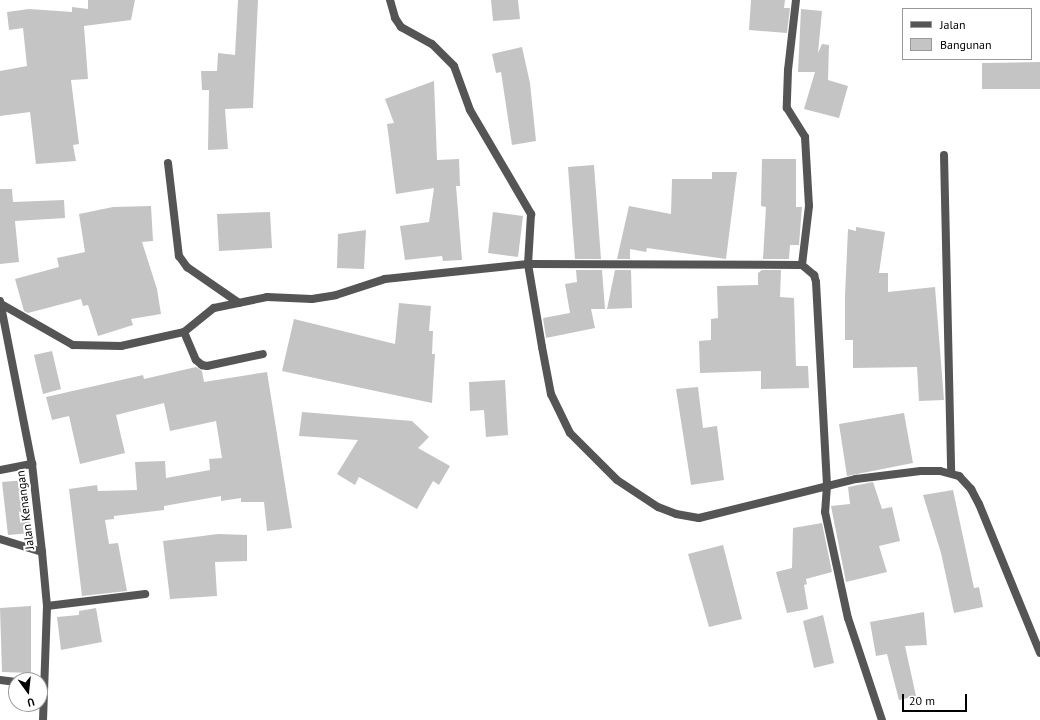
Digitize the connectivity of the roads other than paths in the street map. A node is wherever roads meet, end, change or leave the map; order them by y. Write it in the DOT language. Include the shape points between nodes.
graph roads {
  1 [pos="390,0"];
  2 [pos="796,0"];
  3 [pos="944,155"];
  4 [pos="168,163"];
  5 [pos="528,264"];
  6 [pos="802,265"];
  7 [pos="0,302"];
  8 [pos="239,303"];
  9 [pos="184,332"];
  10 [pos="263,354"];
  11 [pos="32,464"];
  12 [pos="0,470"];
  13 [pos="952,473"];
  14 [pos="827,485"];
  15 [pos="0,539"];
  16 [pos="42,552"];
  17 [pos="145,594"];
  18 [pos="47,606"];
  19 [pos="1040,653"];
  20 [pos="42,672"];
  21 [pos="882,720"];
  1 -- 5 [label="street" via="394,18 401,27 432,44 454,66 470,110 531,214"];
  2 -- 6 [label="street" via="788,70 787,108 805,137 810,206"];
  3 -- 13 [label="street"];
  4 -- 8 [label="street" via="179,256 187,267"];
  5 -- 6 [label="street"];
  5 -- 8 [label="street" via="384,279 336,295 312,299 267,297"];
  5 -- 14 [label="street" via="552,394 570,433 617,480 658,507 676,514 699,518"];
  6 -- 14 [label="street" via="814,275 816,282"];
  7 -- 9 [label="street" via="73,345 121,346"];
  7 -- 11 [label="street, Jalan Kenangan"];
  8 -- 9 [label="street" via="214,308"];
  9 -- 10 [label="street" via="196,360 202,365"];
  11 -- 12 [label="street"];
  11 -- 16 [label="street, Jalan Kenangan"];
  13 -- 14 [label="street" via="921,471"];
  13 -- 19 [label="street" via="966,483 979,504"];
  14 -- 21 [label="street" via="825,512 838,578"];
  15 -- 16 [label="street"];
  16 -- 18 [label="street, Jalan Kenangan"];
  17 -- 18 [label="street"];
  18 -- 20 [label="street, Jalan Kenangan"];
}
